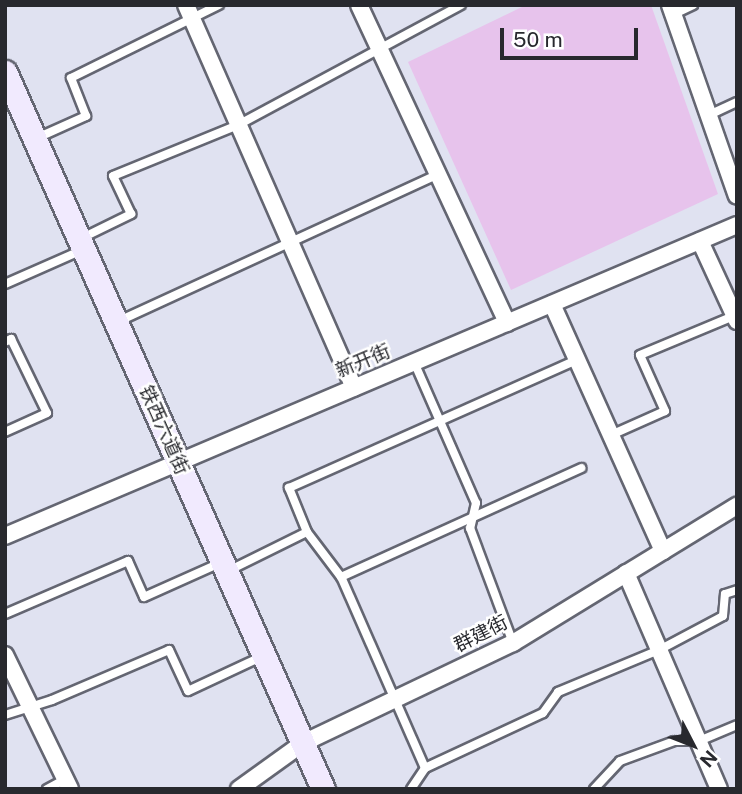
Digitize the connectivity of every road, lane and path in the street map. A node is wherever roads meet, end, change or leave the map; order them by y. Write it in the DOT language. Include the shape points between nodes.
graph roads {
  1 [pos="219,5"];
  2 [pos="359,5"];
  3 [pos="461,5"];
  4 [pos="693,5"];
  5 [pos="672,10"];
  6 [pos="188,12"];
  7 [pos="380,51"];
  8 [pos="5,72"];
  9 [pos="737,102"];
  10 [pos="709,115"];
  11 [pos="238,125"];
  12 [pos="35,139"];
  13 [pos="438,174"];
  14 [pos="737,196"];
  15 [pos="737,225"];
  16 [pos="700,241"];
  17 [pos="290,243"];
  18 [pos="81,244"];
  19 [pos="5,285"];
  20 [pos="552,304"];
  21 [pos="736,317"];
  22 [pos="116,322"];
  23 [pos="507,323"];
  24 [pos="5,342"];
  25 [pos="577,360"];
  26 [pos="414,362"];
  27 [pos="354,388"];
  28 [pos="440,422"];
  29 [pos="5,432"];
  30 [pos="611,435"];
  31 [pos="178,463"];
  32 [pos="581,468"];
  33 [pos="737,506"];
  34 [pos="473,518"];
  35 [pos="307,532"];
  36 [pos="5,536"];
  37 [pos="663,551"];
  38 [pos="225,567"];
  39 [pos="626,573"];
  40 [pos="341,576"];
  41 [pos="737,590"];
  42 [pos="5,614"];
  43 [pos="513,643"];
  44 [pos="659,650"];
  45 [pos="5,655"];
  46 [pos="264,656"];
  47 [pos="396,699"];
  48 [pos="30,704"];
  49 [pos="5,715"];
  50 [pos="737,725"];
  51 [pos="699,741"];
  52 [pos="303,743"];
  53 [pos="425,768"];
  54 [pos="68,784"];
  55 [pos="47,789"];
  56 [pos="239,789"];
  57 [pos="323,789"];
  58 [pos="411,789"];
  59 [pos="594,789"];
  60 [pos="719,789"];
  1 -- 6 [label="lane"];
  2 -- 7 [label="street"];
  3 -- 7 [label="lane" via="423,22"];
  4 -- 5 [label="lane"];
  5 -- 10 [label="street"];
  6 -- 11 [label="street"];
  6 -- 12 [label="lane" via="71,78 86,116"];
  7 -- 11 [label="lane"];
  7 -- 13 [label="street"];
  8 -- 12 [label="main road, 铁西六道街"];
  9 -- 10 [label="lane"];
  10 -- 14 [label="street"];
  11 -- 17 [label="street"];
  11 -- 18 [label="lane" via="113,176 131,214"];
  12 -- 18 [label="main road, 铁西六道街"];
  13 -- 17 [label="lane"];
  13 -- 23 [label="street"];
  15 -- 16 [label="street, 新开街"];
  16 -- 20 [label="street, 新开街"];
  16 -- 21 [label="street"];
  17 -- 22 [label="lane"];
  17 -- 27 [label="street"];
  18 -- 19 [label="lane"];
  18 -- 22 [label="main road, 铁西六道街"];
  20 -- 23 [label="street, 新开街"];
  20 -- 25 [label="street"];
  21 -- 30 [label="lane" via="640,355 665,411"];
  22 -- 31 [label="main road, 铁西六道街"];
  23 -- 26 [label="street, 新开街"];
  24 -- 29 [label="lane" via="11,340 47,413"];
  25 -- 28 [label="lane"];
  25 -- 30 [label="street"];
  26 -- 27 [label="street, 新开街"];
  26 -- 28 [label="lane"];
  27 -- 31 [label="street, 新开街"];
  28 -- 34 [label="lane" via="476,503"];
  28 -- 35 [label="lane" via="289,488"];
  30 -- 37 [label="street"];
  31 -- 36 [label="street, 新开街"];
  31 -- 38 [label="main road, 铁西六道街"];
  32 -- 34 [label="lane"];
  33 -- 37 [label="street, 群建街"];
  34 -- 40 [label="lane"];
  34 -- 43 [label="lane" via="470,528"];
  35 -- 38 [label="lane"];
  35 -- 40 [label="lane"];
  37 -- 39 [label="street, 群建街"];
  38 -- 42 [label="lane" via="144,597 128,561"];
  38 -- 46 [label="main road, 铁西六道街"];
  39 -- 43 [label="street, 群建街"];
  39 -- 44 [label="street"];
  40 -- 47 [label="lane"];
  41 -- 44 [label="lane" via="725,594 723,616"];
  43 -- 47 [label="street, 群建街"];
  44 -- 51 [label="street"];
  44 -- 53 [label="lane" via="558,692 543,713"];
  45 -- 48 [label="street"];
  46 -- 48 [label="lane" via="187,691 169,650 52,700"];
  46 -- 52 [label="main road, 铁西六道街"];
  47 -- 52 [label="street, 群建街"];
  47 -- 53 [label="lane"];
  48 -- 49 [label="lane"];
  48 -- 54 [label="street"];
  50 -- 51 [label="lane"];
  51 -- 59 [label="lane" via="674,741 620,761"];
  51 -- 60 [label="street"];
  52 -- 56 [label="street, 群建街"];
  52 -- 57 [label="main road, 铁西六道街"];
  53 -- 58 [label="lane"];
  54 -- 55 [label="lane"];
}
